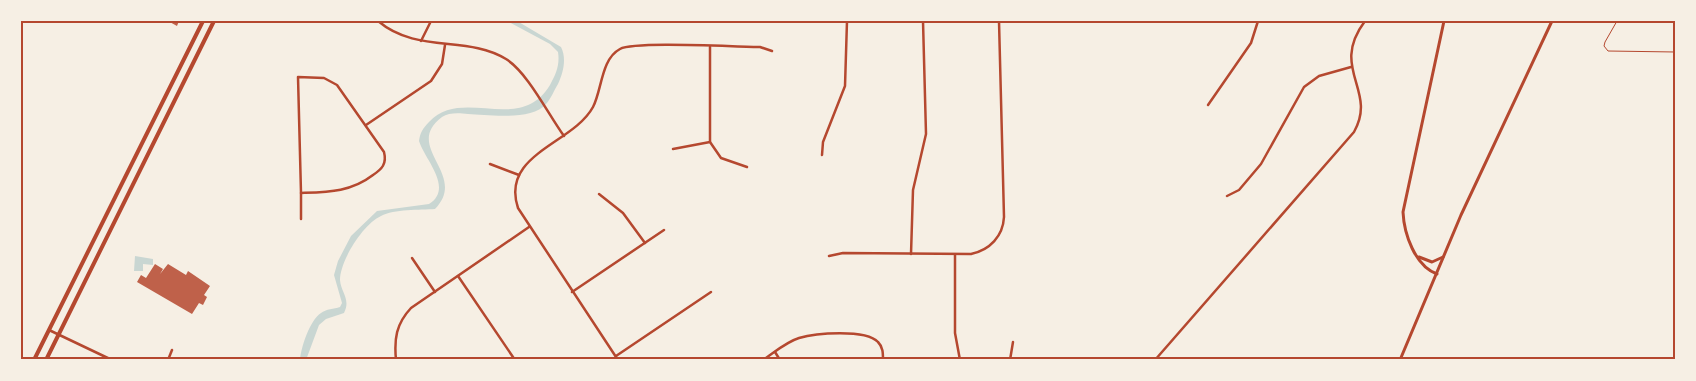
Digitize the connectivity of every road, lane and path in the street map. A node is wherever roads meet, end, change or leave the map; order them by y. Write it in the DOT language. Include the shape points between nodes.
graph roads {
  1 [pos="203,21"];
  2 [pos="214,21"];
  3 [pos="378,21"];
  4 [pos="431,21"];
  5 [pos="847,21"];
  6 [pos="923,21"];
  7 [pos="1000,21"];
  8 [pos="1258,21"];
  9 [pos="1365,21"];
  10 [pos="1444,21"];
  11 [pos="1552,21"];
  12 [pos="1617,21"];
  13 [pos="421,41"];
  14 [pos="445,45"];
  15 [pos="190,47"];
  16 [pos="710,47"];
  17 [pos="772,51"];
  18 [pos="199,52"];
  19 [pos="1675,52"];
  20 [pos="1351,67"];
  21 [pos="162,104"];
  22 [pos="1208,105"];
  23 [pos="171,108"];
  24 [pos="366,125"];
  25 [pos="564,136"];
  26 [pos="710,142"];
  27 [pos="673,148"];
  28 [pos="822,155"];
  29 [pos="490,164"];
  30 [pos="747,167"];
  31 [pos="519,175"];
  32 [pos="301,193"];
  33 [pos="599,194"];
  34 [pos="1227,196"];
  35 [pos="301,219"];
  36 [pos="529,227"];
  37 [pos="99,229"];
  38 [pos="664,230"];
  39 [pos="111,231"];
  40 [pos="645,242"];
  41 [pos="911,254"];
  42 [pos="955,254"];
  43 [pos="829,256"];
  44 [pos="1418,256"];
  45 [pos="1444,257"];
  46 [pos="412,258"];
  47 [pos="1437,274"];
  48 [pos="458,276"];
  49 [pos="435,292"];
  50 [pos="572,292"];
  51 [pos="711,292"];
  52 [pos="60,308"];
  53 [pos="69,314"];
  54 [pos="49,330"];
  55 [pos="59,335"];
  56 [pos="1014,342"];
  57 [pos="172,350"];
  58 [pos="774,352"];
  59 [pos="616,356"];
  60 [pos="34,360"];
  61 [pos="46,360"];
  62 [pos="112,360"];
  63 [pos="168,360"];
  64 [pos="396,360"];
  65 [pos="514,360"];
  66 [pos="618,360"];
  67 [pos="763,360"];
  68 [pos="780,360"];
  69 [pos="883,360"];
  70 [pos="960,360"];
  71 [pos="1010,360"];
  72 [pos="1155,360"];
  73 [pos="1400,360"];
  1 -- 15 [label="main road"];
  2 -- 18 [label="main road"];
  3 -- 13 [label="street" via="402,36"];
  4 -- 13 [label="street"];
  5 -- 28 [label="street" via="845,86 823,142"];
  6 -- 41 [label="street" via="926,134 913,190"];
  7 -- 42 [label="street" via="1004,222 997,239 987,248 971,254"];
  8 -- 22 [label="street" via="1247,49"];
  9 -- 20 [label="street" via="1353,41"];
  10 -- 44 [label="main road" via="1404,200 1405,231"];
  11 -- 45 [label="main road" via="1478,176"];
  12 -- 19 [label="path" via="1605,42 1608,51"];
  13 -- 14 [label="street"];
  14 -- 24 [label="street" via="442,64 431,81"];
  14 -- 25 [label="street" via="483,50 503,57 517,69"];
  15 -- 18 [label="main road"];
  15 -- 21 [label="main road"];
  16 -- 17 [label="street"];
  16 -- 25 [label="street" via="630,46 619,49 608,62 592,108"];
  16 -- 26 [label="street"];
  18 -- 23 [label="main road"];
  20 -- 34 [label="street" via="1318,76 1304,87 1261,164 1239,190"];
  20 -- 72 [label="street" via="1361,104 1354,132"];
  21 -- 23 [label="main road"];
  21 -- 37 [label="main road"];
  23 -- 39 [label="main road"];
  24 -- 32 [label="street" via="384,152 382,169 347,190"];
  24 -- 32 [label="street" via="334,82 321,77 298,77"];
  25 -- 31 [label="street" via="529,160"];
  26 -- 27 [label="street"];
  26 -- 30 [label="street" via="721,158"];
  29 -- 31 [label="street"];
  31 -- 36 [label="street" via="516,200"];
  32 -- 35 [label="street"];
  33 -- 40 [label="street" via="624,213"];
  36 -- 48 [label="street"];
  36 -- 50 [label="street"];
  37 -- 39 [label="main road"];
  37 -- 52 [label="main road"];
  38 -- 40 [label="street"];
  39 -- 53 [label="main road"];
  40 -- 50 [label="street"];
  41 -- 42 [label="street"];
  41 -- 43 [label="street" via="843,253"];
  42 -- 70 [label="street" via="955,332"];
  44 -- 45 [label="main road" via="1432,262"];
  44 -- 47 [label="main road"];
  45 -- 47 [label="main road"];
  46 -- 49 [label="street"];
  47 -- 73 [label="main road"];
  48 -- 49 [label="street"];
  48 -- 65 [label="street"];
  49 -- 64 [label="street" via="411,308 400,323 395,339"];
  50 -- 59 [label="street"];
  51 -- 59 [label="street"];
  52 -- 53 [label="main road"];
  52 -- 54 [label="main road"];
  53 -- 55 [label="main road"];
  54 -- 55 [label="street"];
  54 -- 60 [label="main road"];
  55 -- 61 [label="main road"];
  55 -- 62 [label="street"];
  56 -- 71 [label="street"];
  57 -- 63 [label="street"];
  58 -- 67 [label="street"];
  58 -- 68 [label="street"];
  58 -- 69 [label="street" via="789,342 808,336 866,335 880,345"];
  59 -- 66 [label="street"];
}
